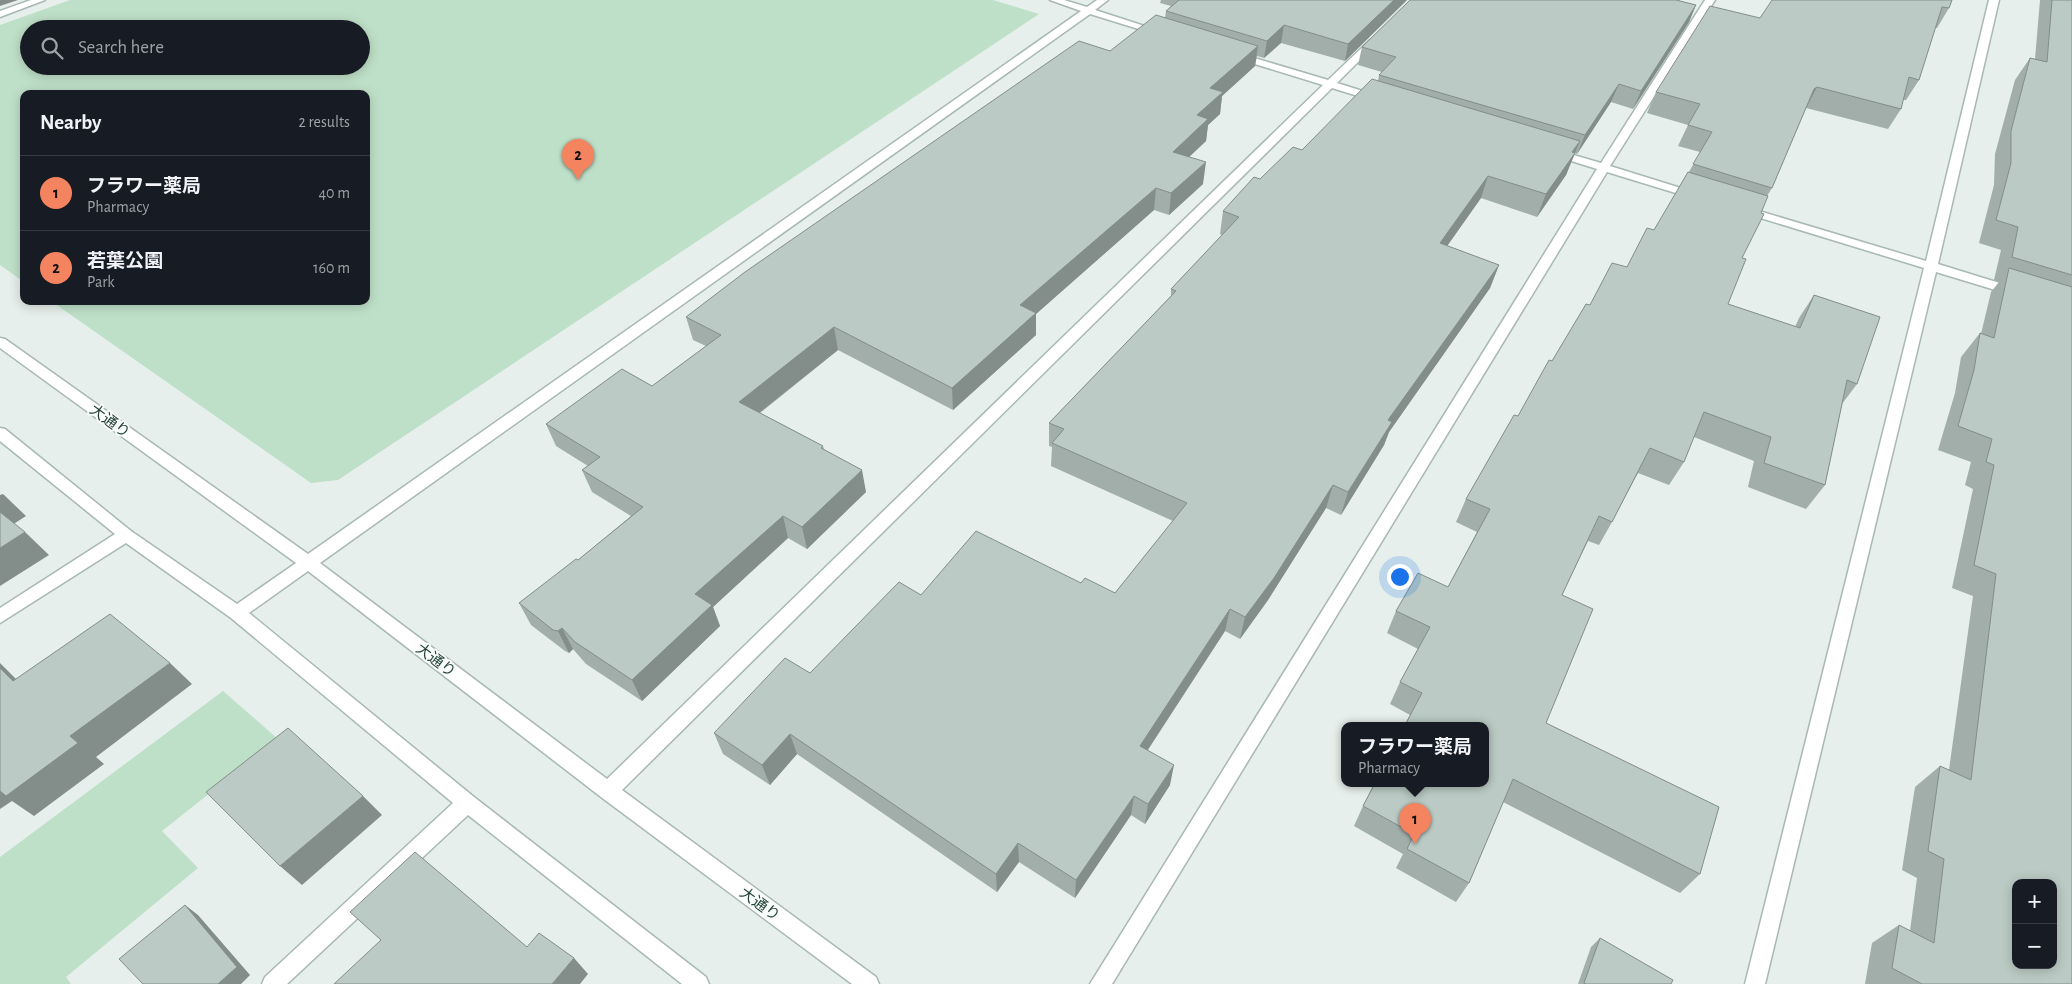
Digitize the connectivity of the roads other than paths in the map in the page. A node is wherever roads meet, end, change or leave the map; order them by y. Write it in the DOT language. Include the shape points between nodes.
graph roads {
  1 [pos="40,0"];
  2 [pos="1055,0"];
  3 [pos="1103,0"];
  4 [pos="1710,0"];
  5 [pos="1994,0"];
  6 [pos="1088,10"];
  7 [pos="0,14"];
  8 [pos="1168,35"];
  9 [pos="1380,35"];
  10 [pos="1225,52"];
  11 [pos="1330,84"];
  12 [pos="1387,102"];
  13 [pos="1546,150"];
  14 [pos="1604,168"];
  15 [pos="1703,198"];
  16 [pos="1731,206"];
  17 [pos="1931,266"];
  18 [pos="2025,296"];
  19 [pos="0,342"];
  20 [pos="0,433"];
  21 [pos="126,535"];
  22 [pos="308,563"];
  23 [pos="237,613"];
  24 [pos="0,616"];
  25 [pos="608,791"];
  26 [pos="467,804"];
  27 [pos="272,984"];
  28 [pos="699,984"];
  29 [pos="869,984"];
  30 [pos="1100,984"];
  31 [pos="1755,984"];
  1 -- 7 [label="street"];
  2 -- 6 [label="street"];
  3 -- 6 [label="street"];
  4 -- 14 [label="street"];
  5 -- 17 [label="street"];
  6 -- 8 [label="street"];
  6 -- 22 [label="street"];
  9 -- 11 [label="street"];
  10 -- 11 [label="street"];
  11 -- 12 [label="street"];
  11 -- 25 [label="street"];
  13 -- 14 [label="street"];
  14 -- 15 [label="street"];
  14 -- 30 [label="street"];
  16 -- 17 [label="street"];
  17 -- 18 [label="street"];
  17 -- 31 [label="street"];
  19 -- 22 [label="street, 大通り"];
  20 -- 21 [label="street"];
  21 -- 23 [label="street"];
  21 -- 24 [label="street"];
  22 -- 23 [label="street"];
  22 -- 25 [label="street, 大通り"];
  23 -- 26 [label="street"];
  25 -- 29 [label="street, 大通り"];
  26 -- 27 [label="street"];
  26 -- 28 [label="street"];
}
